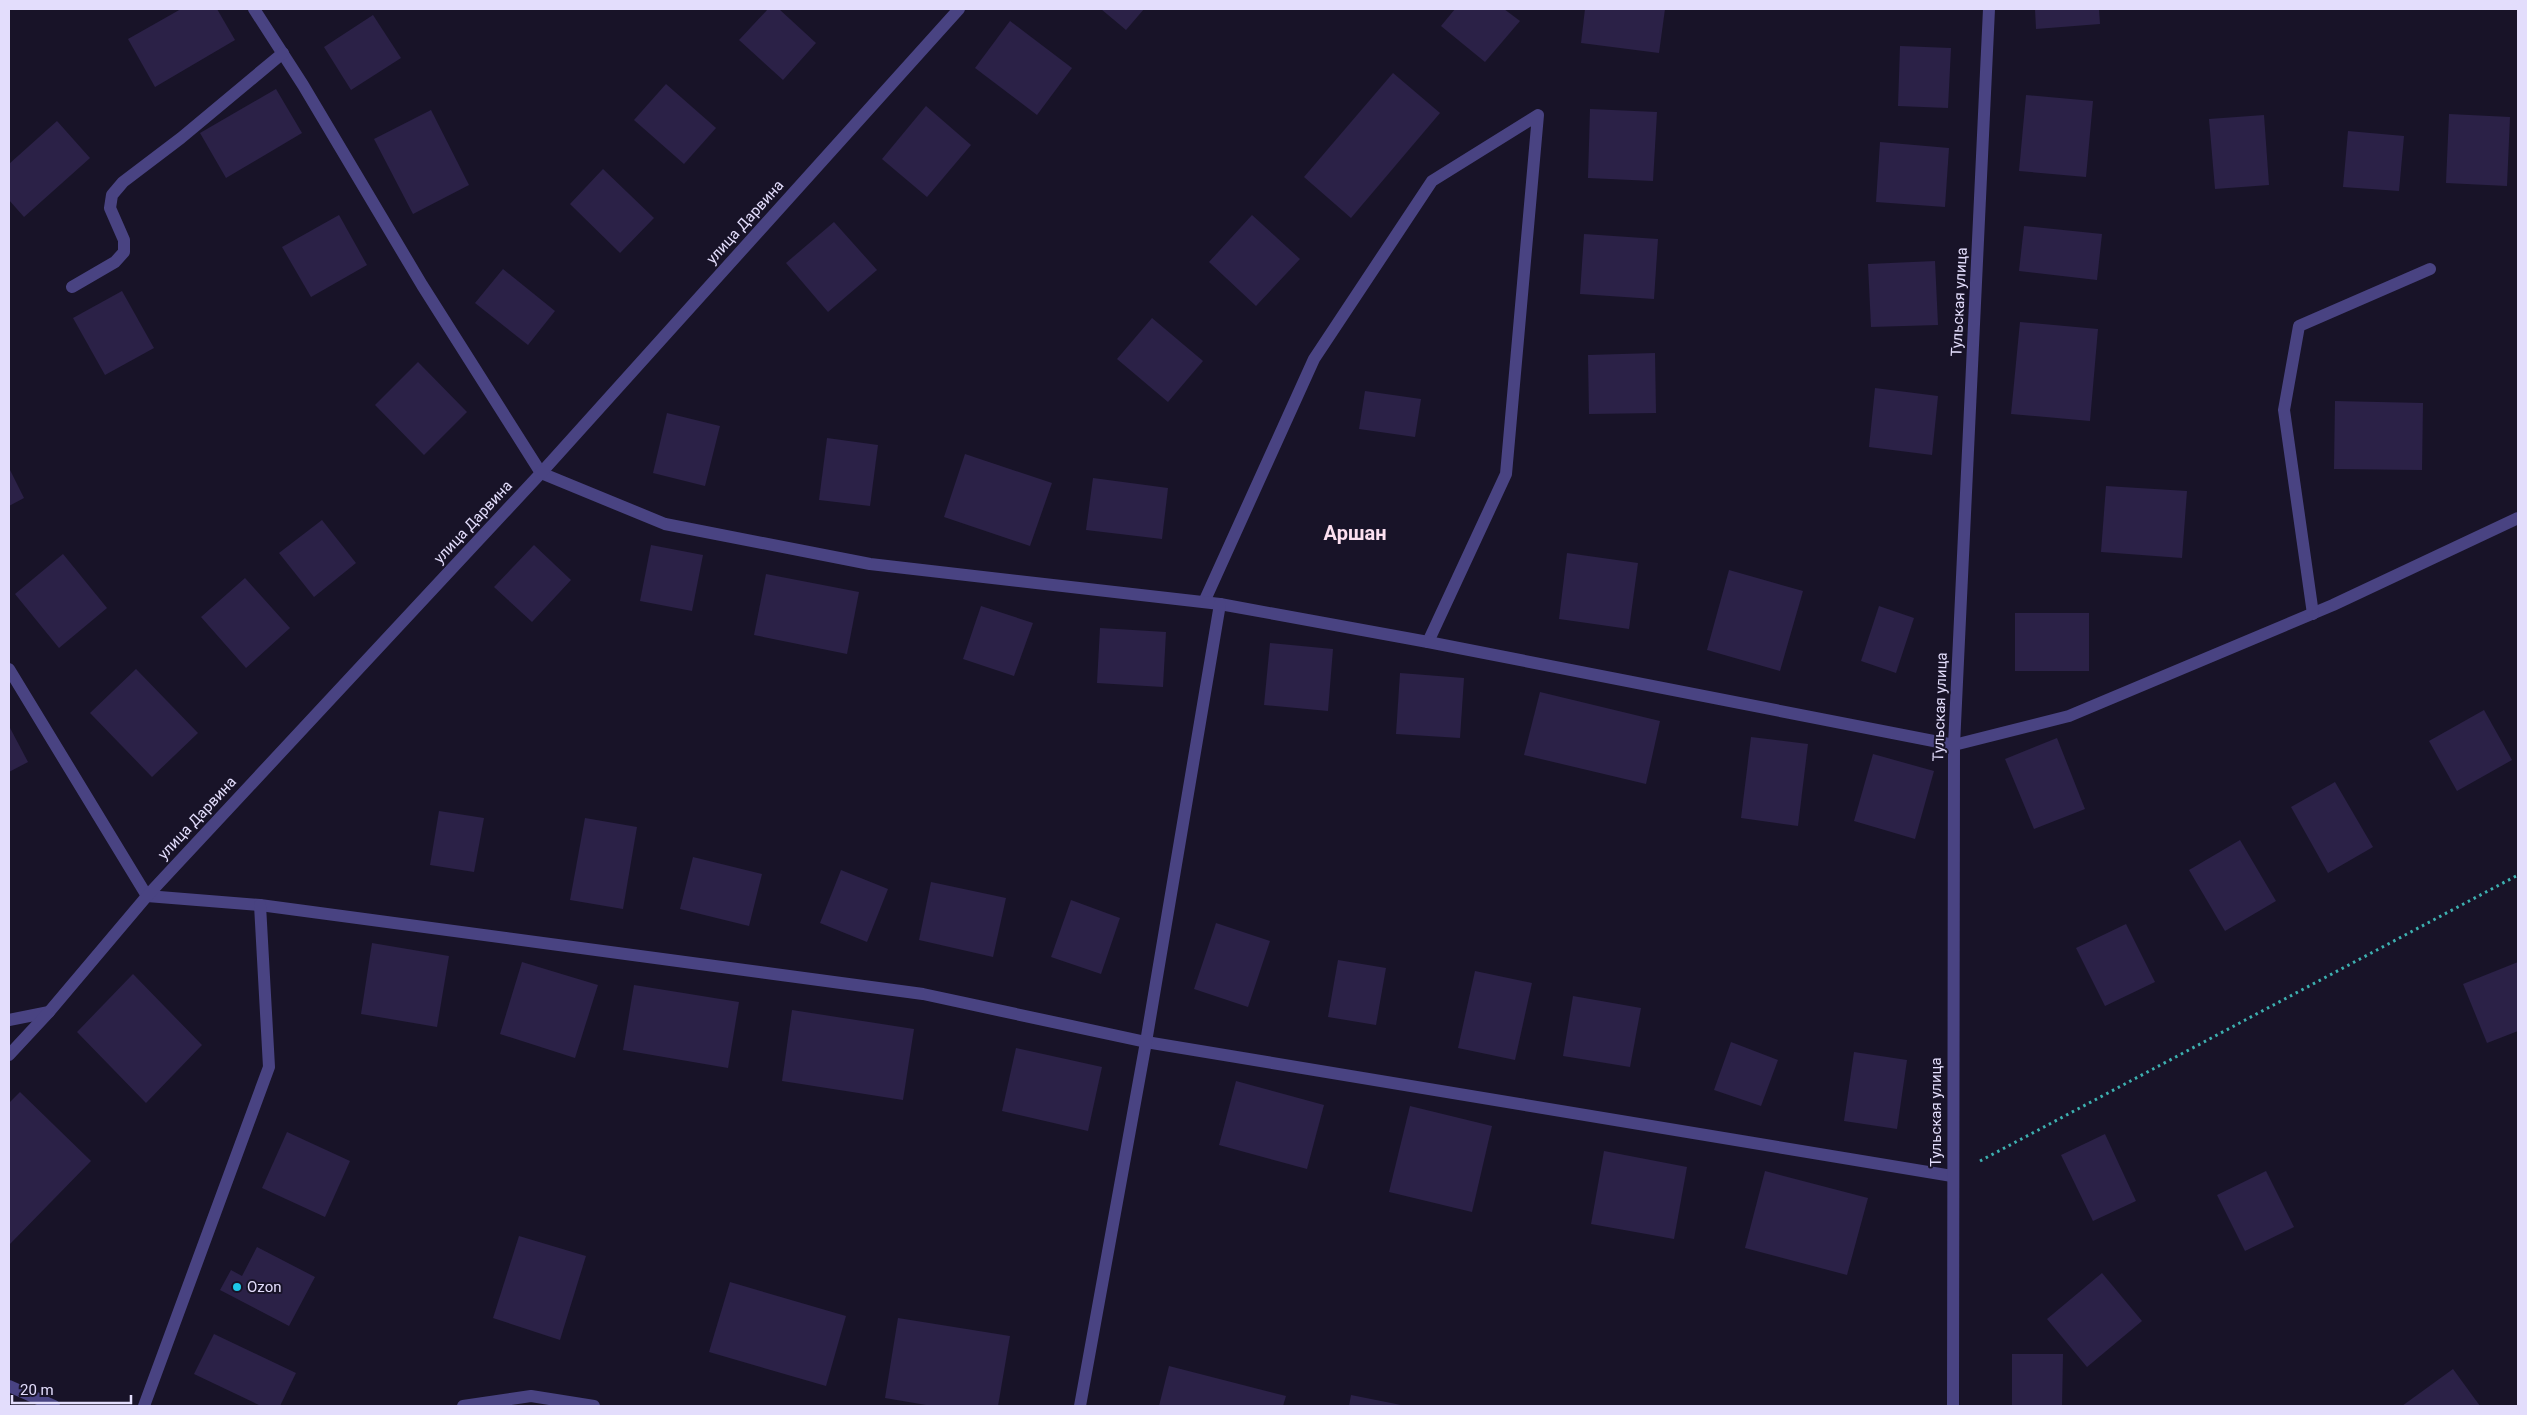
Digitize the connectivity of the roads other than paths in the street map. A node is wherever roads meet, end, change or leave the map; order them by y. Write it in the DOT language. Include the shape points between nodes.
graph roads {
  1 [pos="254,9"];
  2 [pos="959,9"];
  3 [pos="1989,9"];
  4 [pos="282,53"];
  5 [pos="2430,269"];
  6 [pos="72,287"];
  7 [pos="541,473"];
  8 [pos="2518,518"];
  9 [pos="1204,602"];
  10 [pos="1220,604"];
  11 [pos="2313,614"];
  12 [pos="1428,642"];
  13 [pos="9,669"];
  14 [pos="1954,745"];
  15 [pos="147,896"];
  16 [pos="260,905"];
  17 [pos="49,1012"];
  18 [pos="9,1020"];
  19 [pos="1146,1042"];
  20 [pos="9,1055"];
  21 [pos="1952,1176"];
  22 [pos="9,1386"];
  23 [pos="54,1406"];
  24 [pos="144,1406"];
  25 [pos="464,1406"];
  26 [pos="594,1406"];
  27 [pos="1080,1406"];
  28 [pos="1953,1406"];
  1 -- 4 [label="street"];
  2 -- 7 [label="street, улица Дарвина"];
  3 -- 14 [label="street, Тульская улица"];
  4 -- 6 [label="street" via="123,182 112,195 110,208 124,240 124,252 115,262"];
  4 -- 7 [label="street" via="422,286"];
  5 -- 11 [label="street" via="2298,326 2284,410"];
  7 -- 9 [label="street" via="665,524 870,564"];
  7 -- 15 [label="street, улица Дарвина"];
  8 -- 11 [label="street"];
  9 -- 10 [label="street"];
  9 -- 12 [label="street" via="1314,358 1432,182 1538,115 1506,474"];
  10 -- 12 [label="street"];
  10 -- 19 [label="street"];
  11 -- 14 [label="street" via="2070,716"];
  12 -- 14 [label="street"];
  13 -- 15 [label="street"];
  14 -- 21 [label="street, Тульская улица"];
  15 -- 16 [label="street"];
  15 -- 17 [label="street, улица Дарвина"];
  16 -- 19 [label="street" via="924,994"];
  16 -- 24 [label="street" via="269,1067"];
  17 -- 18 [label="street"];
  17 -- 20 [label="street, улица Дарвина"];
  19 -- 21 [label="street"];
  19 -- 27 [label="street"];
  21 -- 28 [label="street, Тульская улица"];
  22 -- 23 [label="street"];
  25 -- 26 [label="street" via="531,1396"];
}
